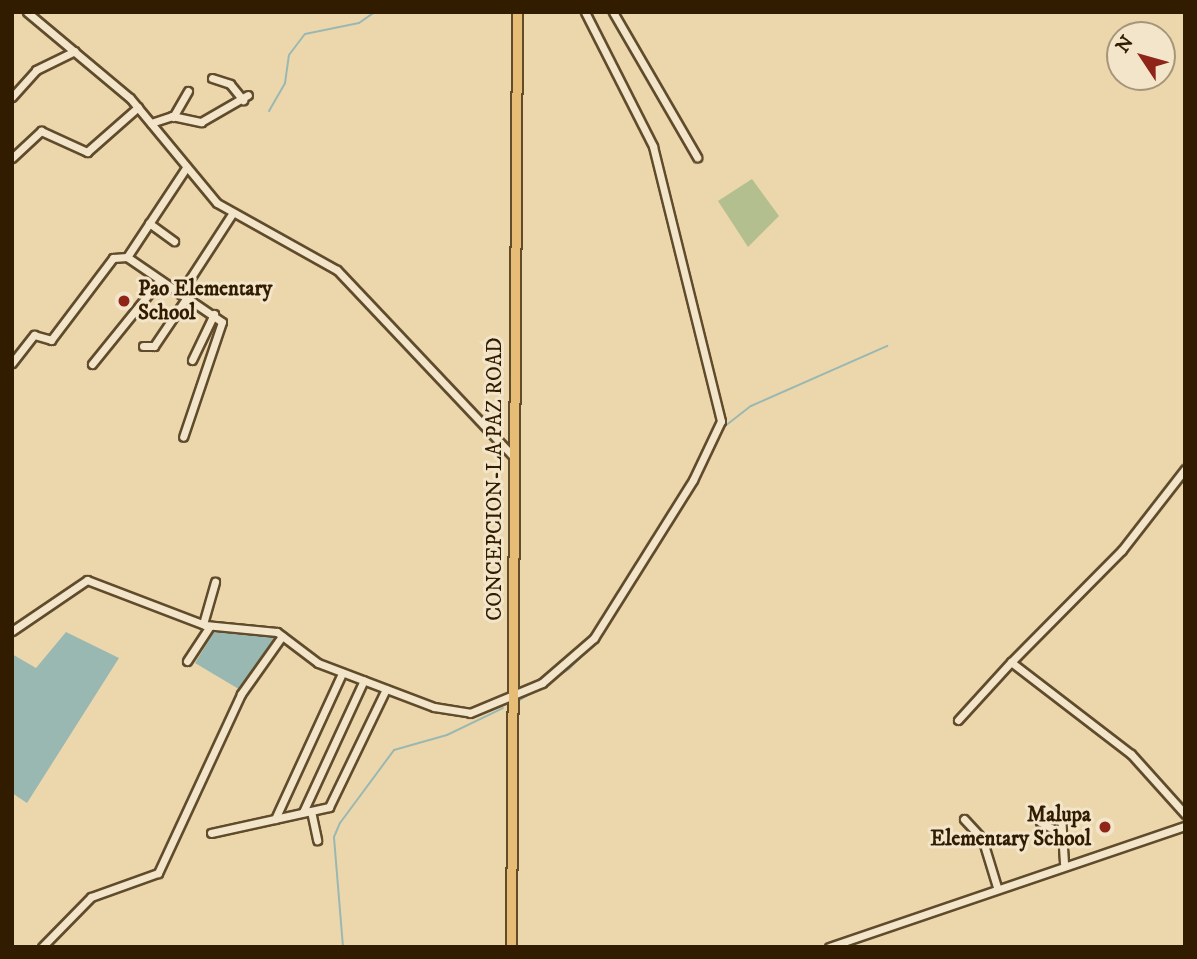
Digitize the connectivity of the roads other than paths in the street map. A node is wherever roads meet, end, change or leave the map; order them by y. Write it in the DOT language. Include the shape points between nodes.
graph roads {
  1 [pos="27,12"];
  2 [pos="517,12"];
  3 [pos="585,12"];
  4 [pos="613,12"];
  5 [pos="75,51"];
  6 [pos="212,78"];
  7 [pos="188,90"];
  8 [pos="12,97"];
  9 [pos="138,107"];
  10 [pos="173,117"];
  11 [pos="151,123"];
  12 [pos="697,157"];
  13 [pos="12,158"];
  14 [pos="186,168"];
  15 [pos="232,214"];
  16 [pos="149,223"];
  17 [pos="174,241"];
  18 [pos="127,257"];
  19 [pos="160,280"];
  20 [pos="184,295"];
  21 [pos="214,314"];
  22 [pos="143,346"];
  23 [pos="192,360"];
  24 [pos="12,363"];
  25 [pos="92,364"];
  26 [pos="183,437"];
  27 [pos="512,455"];
  28 [pos="1185,469"];
  29 [pos="215,582"];
  30 [pos="206,625"];
  31 [pos="12,631"];
  32 [pos="282,636"];
  33 [pos="187,661"];
  34 [pos="1011,662"];
  35 [pos="342,673"];
  36 [pos="364,680"];
  37 [pos="386,689"];
  38 [pos="513,693"];
  39 [pos="958,720"];
  40 [pos="307,812"];
  41 [pos="1185,814"];
  42 [pos="1061,815"];
  43 [pos="275,819"];
  44 [pos="964,819"];
  45 [pos="1040,822"];
  46 [pos="1185,826"];
  47 [pos="1057,831"];
  48 [pos="211,833"];
  49 [pos="317,840"];
  50 [pos="1064,863"];
  51 [pos="997,887"];
  52 [pos="42,947"];
  53 [pos="511,947"];
  54 [pos="829,947"];
  1 -- 5 [label="street"];
  2 -- 27 [label="main road, CONCEPCION-LA PAZ ROAD"];
  3 -- 38 [label="street" via="653,146 721,421 603,628 542,683"];
  4 -- 12 [label="street"];
  5 -- 8 [label="street" via="36,71"];
  5 -- 9 [label="street"];
  6 -- 10 [label="street" via="230,84 246,97 201,122"];
  7 -- 10 [label="street"];
  9 -- 11 [label="street"];
  9 -- 13 [label="street" via="88,152 41,131"];
  10 -- 11 [label="street"];
  11 -- 14 [label="street"];
  14 -- 15 [label="street"];
  14 -- 16 [label="street"];
  15 -- 20 [label="street"];
  15 -- 27 [label="street" via="337,270"];
  16 -- 17 [label="street"];
  16 -- 18 [label="street"];
  18 -- 19 [label="street"];
  18 -- 24 [label="street" via="113,258 51,340 34,335"];
  19 -- 20 [label="street"];
  19 -- 25 [label="street"];
  20 -- 21 [label="street"];
  20 -- 22 [label="street" via="154,346"];
  21 -- 23 [label="street"];
  21 -- 26 [label="street" via="222,326"];
  27 -- 38 [label="main road, CONCEPCION-LA PAZ ROAD"];
  28 -- 34 [label="street" via="1122,550"];
  29 -- 30 [label="street"];
  30 -- 31 [label="street" via="84,580"];
  30 -- 32 [label="street"];
  30 -- 33 [label="street"];
  32 -- 35 [label="street" via="313,661"];
  32 -- 52 [label="street" via="242,694 158,873 91,897"];
  34 -- 39 [label="street"];
  34 -- 41 [label="street" via="1131,754"];
  35 -- 36 [label="street"];
  35 -- 43 [label="street"];
  36 -- 37 [label="street"];
  36 -- 40 [label="street"];
  37 -- 38 [label="street" via="470,713 491,709"];
  37 -- 40 [label="street" via="329,807"];
  38 -- 53 [label="main road, CONCEPCION-LA PAZ ROAD"];
  40 -- 43 [label="street"];
  40 -- 49 [label="street"];
  42 -- 47 [label="street"];
  43 -- 48 [label="street"];
  44 -- 51 [label="street" via="982,838"];
  45 -- 47 [label="street"];
  46 -- 50 [label="street"];
  47 -- 50 [label="street"];
  50 -- 51 [label="street"];
  51 -- 54 [label="street"];
}
